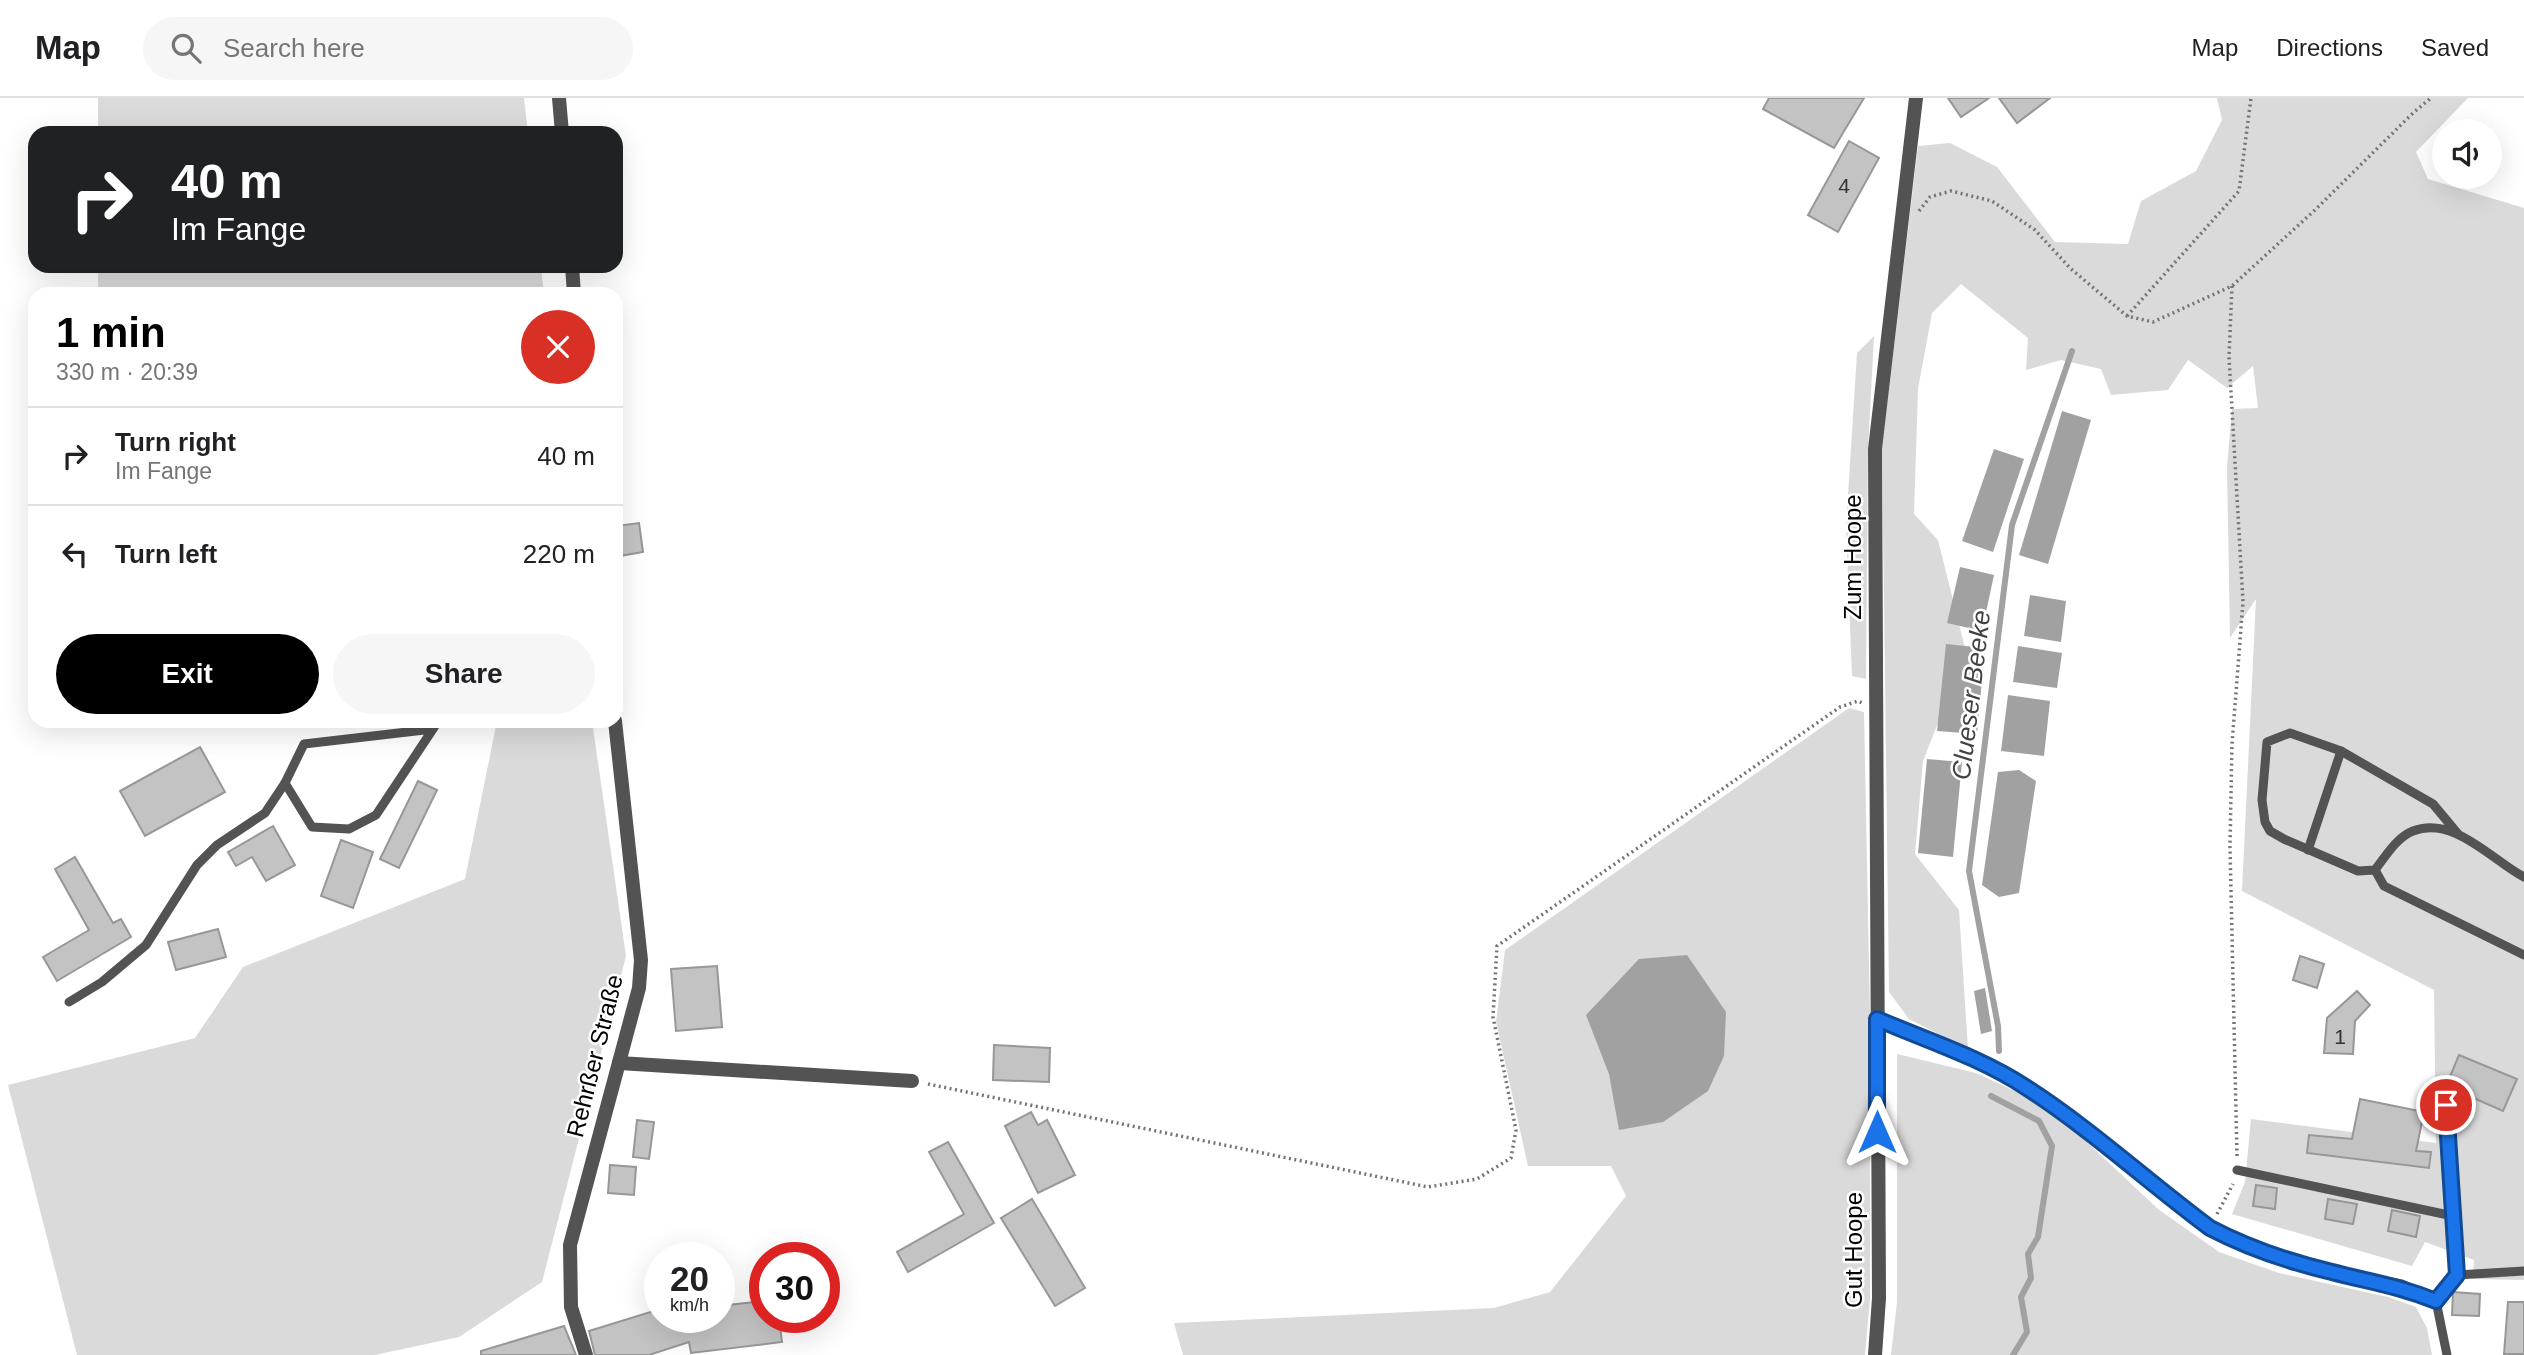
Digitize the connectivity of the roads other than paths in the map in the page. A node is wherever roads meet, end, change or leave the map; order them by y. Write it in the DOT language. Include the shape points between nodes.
graph roads {
  1 [pos="559,98"];
  2 [pos="1916,98"];
  3 [pos="561,126"];
  4 [pos="415,728"];
  5 [pos="434,728"];
  6 [pos="616,728"];
  7 [pos="2341,751"];
  8 [pos="285,783"];
  9 [pos="2458,834"];
  10 [pos="2308,850"];
  11 [pos="2375,870"];
  12 [pos="2524,877"];
  13 [pos="2524,955"];
  14 [pos="69,1002"];
  15 [pos="1877,1019"];
  16 [pos="619,1063"];
  17 [pos="912,1081"];
  18 [pos="2446,1105"];
  19 [pos="2237,1170"];
  20 [pos="2453,1216"];
  21 [pos="2524,1271"];
  22 [pos="2457,1275"];
  23 [pos="2436,1301"];
  24 [pos="586,1355"];
  25 [pos="1875,1355"];
  26 [pos="2447,1355"];
  1 -- 3 [label="street"];
  2 -- 15 [label="street, Zum Hoope" via="1875,449"];
  4 -- 8 [label="lane" via="304,744"];
  5 -- 8 [label="lane" via="376,815 349,829 312,827"];
  6 -- 16 [label="street, Rehrßer Straße" via="641,960 639,988"];
  7 -- 9 [label="lane" via="2433,803"];
  7 -- 10 [label="lane"];
  7 -- 10 [label="lane" via="2290,733 2267,742 2264,822 2270,831"];
  8 -- 14 [label="lane" via="265,813 217,845 197,865 146,945 102,982"];
  9 -- 11 [label="lane" via="2433,827 2411,831"];
  9 -- 12 [label="lane"];
  10 -- 11 [label="lane" via="2358,871"];
  11 -- 13 [label="lane" via="2384,886"];
  15 -- 23 [label="street" via="2025,1086 2210,1228 2270,1254 2400,1286"];
  15 -- 25 [label="street, Gut Hoope" via="1879,1298"];
  16 -- 17 [label="street"];
  16 -- 24 [label="street, Rehrßer Straße" via="570,1245 570,1307"];
  18 -- 20 [label="lane"];
  19 -- 20 [label="lane"];
  20 -- 22 [label="lane"];
  21 -- 22 [label="lane"];
  22 -- 23 [label="lane"];
  23 -- 26 [label="lane"];
}
